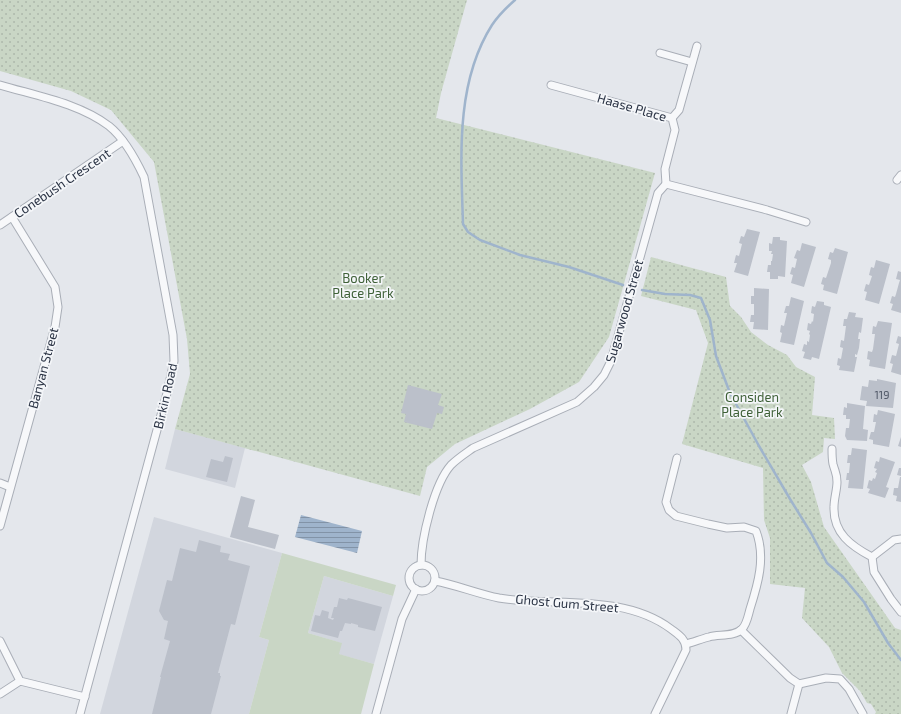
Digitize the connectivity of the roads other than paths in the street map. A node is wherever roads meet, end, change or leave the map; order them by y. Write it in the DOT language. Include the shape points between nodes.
graph roads {
  1 [pos="697,46"];
  2 [pos="660,53"];
  3 [pos="692,62"];
  4 [pos="0,85"];
  5 [pos="551,85"];
  6 [pos="672,118"];
  7 [pos="123,141"];
  8 [pos="666,184"];
  9 [pos="12,217"];
  10 [pos="806,222"];
  11 [pos="0,225"];
  12 [pos="832,449"];
  13 [pos="677,458"];
  14 [pos="0,483"];
  15 [pos="10,487"];
  16 [pos="0,526"];
  17 [pos="901,539"];
  18 [pos="872,557"];
  19 [pos="421,565"];
  20 [pos="435,581"];
  21 [pos="416,589"];
  22 [pos="901,612"];
  23 [pos="741,630"];
  24 [pos="0,641"];
  25 [pos="686,644"];
  26 [pos="20,681"];
  27 [pos="799,684"];
  28 [pos="0,694"];
  29 [pos="85,697"];
  30 [pos="80,714"];
  31 [pos="376,714"];
  32 [pos="655,714"];
  33 [pos="791,714"];
  34 [pos="863,714"];
  1 -- 3 [label="street"];
  2 -- 3 [label="street"];
  3 -- 6 [label="street" via="679,110"];
  4 -- 7 [label="street, Birkin Road" via="75,107 110,127"];
  5 -- 6 [label="street, Haase Place"];
  6 -- 8 [label="street, Haase Place" via="675,130 664,169"];
  7 -- 9 [label="street, Conebush Crescent"];
  7 -- 29 [label="street, Birkin Road" via="136,159 144,177 173,335 174,361"];
  8 -- 10 [label="street"];
  8 -- 19 [label="street, Sugarwood Street" via="658,193 611,361 604,375 577,402 474,448 450,466 435,496 423,545"];
  9 -- 11 [label="street, Conebush Crescent"];
  9 -- 15 [label="street, Banyan Street" via="54,287 58,307 55,327"];
  12 -- 18 [label="street" via="836,473 835,523 854,547"];
  13 -- 23 [label="street" via="666,502 669,510 676,516 708,524 728,528 744,527 756,532 760,541 758,583 746,623"];
  14 -- 15 [label="street"];
  15 -- 16 [label="street, Banyan Street"];
  17 -- 18 [label="street" via="894,540"];
  18 -- 22 [label="street" via="874,572"];
  19 -- 20 [label="street" via="431,568"];
  19 -- 21 [label="street" via="414,567 409,577"];
  20 -- 21 [label="street" via="432,587 426,590"];
  20 -- 25 [label="street, Ghost Gum Street" via="499,598 622,607 661,621 680,635"];
  21 -- 31 [label="street" via="402,618"];
  23 -- 25 [label="street"];
  23 -- 27 [label="street"];
  24 -- 26 [label="street"];
  25 -- 32 [label="street" via="686,650"];
  26 -- 28 [label="street"];
  26 -- 29 [label="street"];
  27 -- 33 [label="street"];
  27 -- 34 [label="street" via="826,678 840,679 849,689"];
  29 -- 30 [label="street, Birkin Road"];
}
